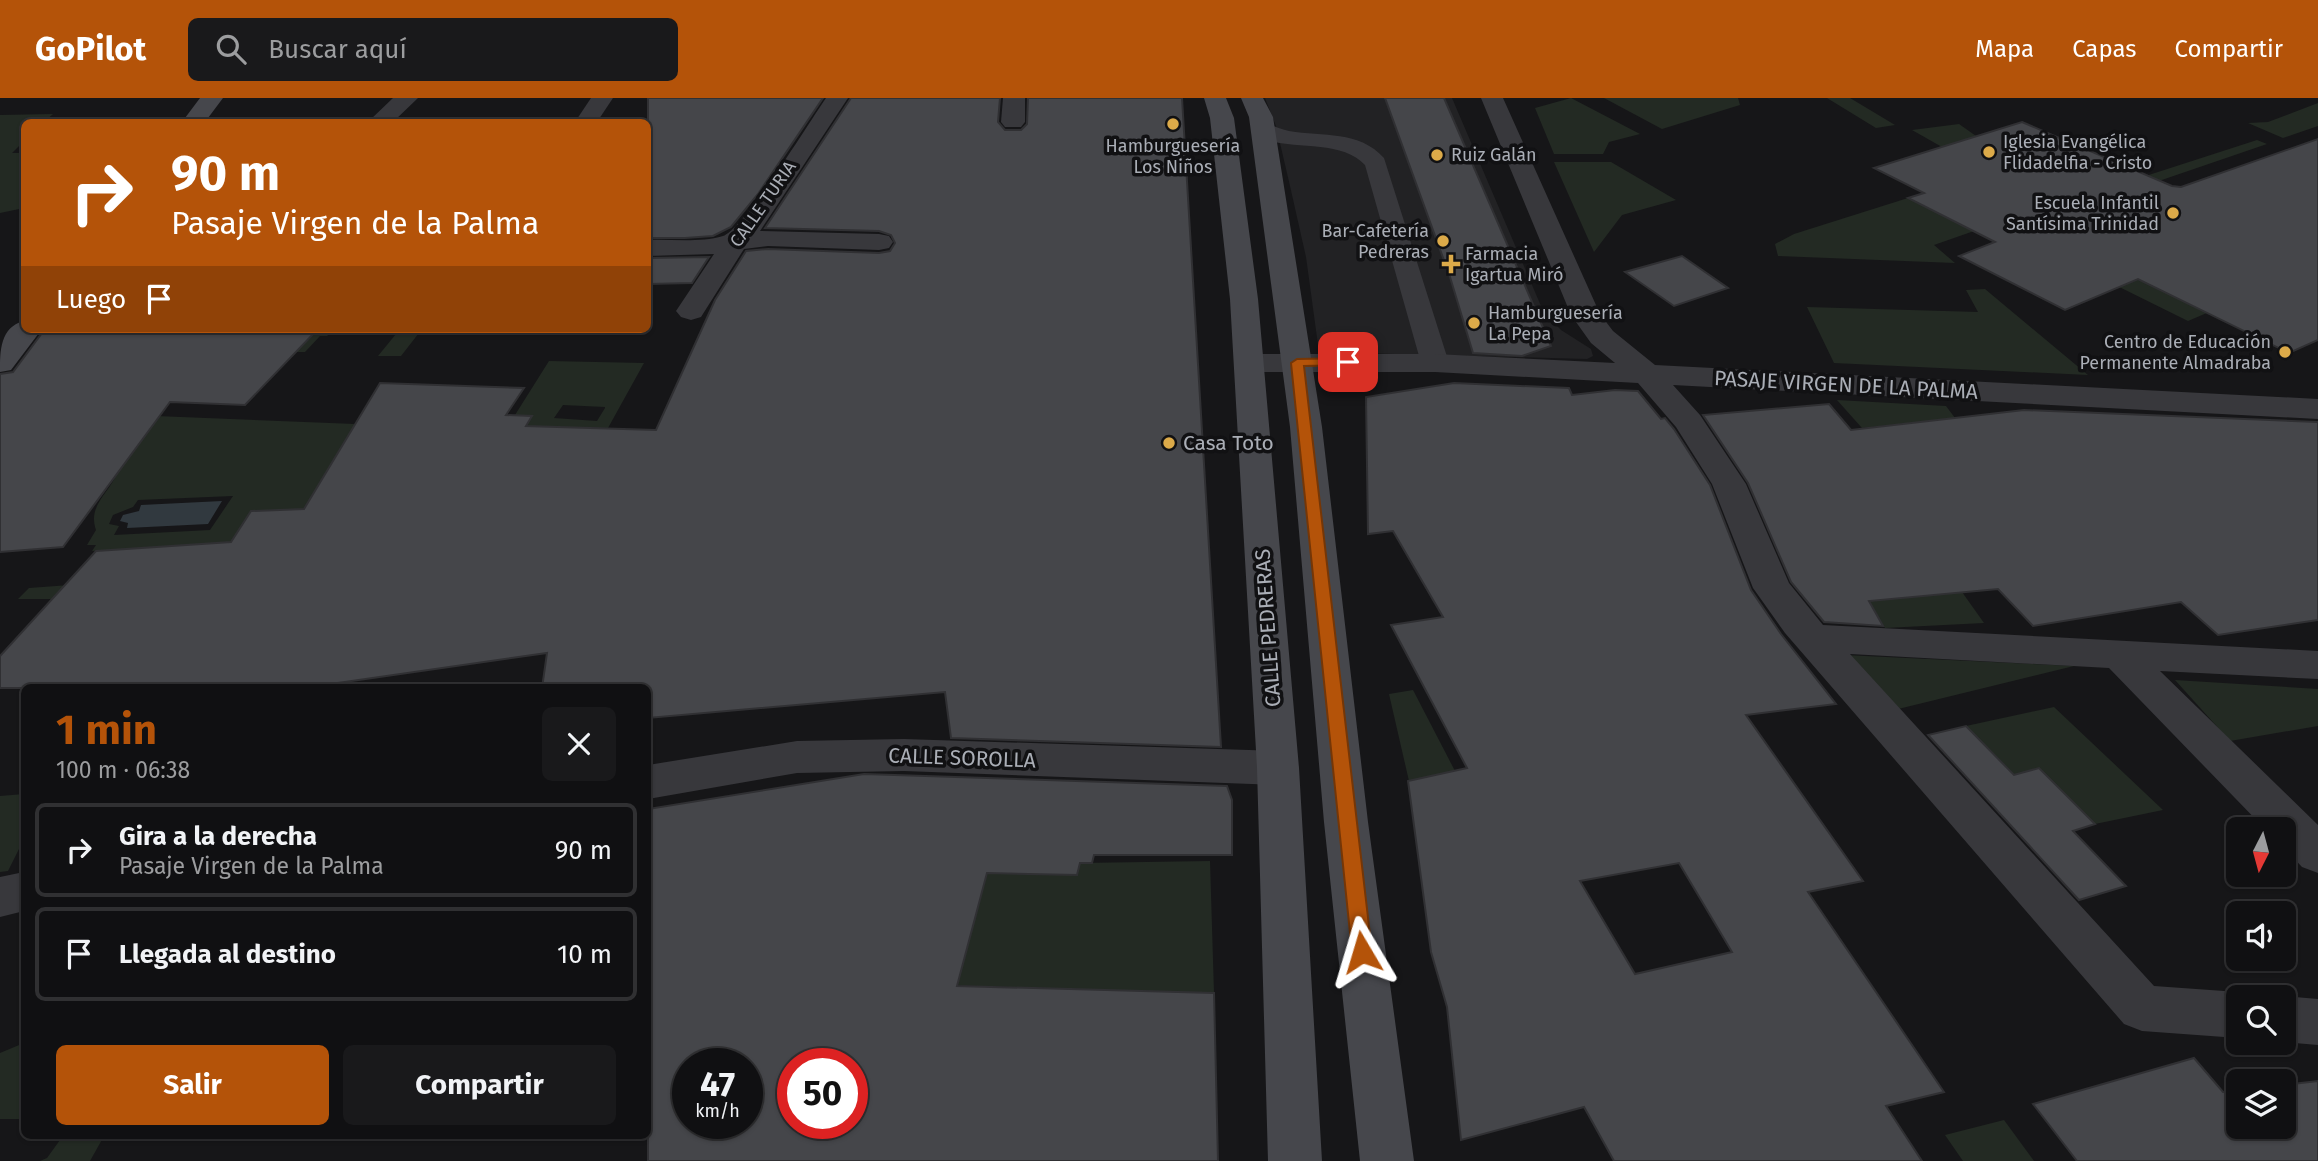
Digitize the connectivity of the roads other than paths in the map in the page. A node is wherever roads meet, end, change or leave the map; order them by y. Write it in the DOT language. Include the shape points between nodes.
graph roads {
  1 [pos="212,98"];
  2 [pos="407,98"];
  3 [pos="602,98"];
  4 [pos="837,98"];
  5 [pos="1014,98"];
  6 [pos="1215,98"];
  7 [pos="1492,98"];
  8 [pos="1257,113"];
  9 [pos="195,119"];
  10 [pos="382,119"];
  11 [pos="588,119"];
  12 [pos="1013,122"];
  13 [pos="735,242"];
  14 [pos="879,242"];
  15 [pos="651,248"];
  16 [pos="691,310"];
  17 [pos="24,333"];
  18 [pos="1373,361"];
  19 [pos="0,363"];
  20 [pos="1250,363"];
  21 [pos="1297,363"];
  22 [pos="1436,363"];
  23 [pos="1647,374"];
  24 [pos="2318,409"];
  25 [pos="1304,412"];
  26 [pos="1811,638"];
  27 [pos="2119,654"];
  28 [pos="2318,665"];
  29 [pos="1278,768"];
  30 [pos="651,781"];
  31 [pos="2318,854"];
  32 [pos="21,893"];
  33 [pos="0,897"];
  34 [pos="2226,1014"];
  35 [pos="2296,1020"];
  36 [pos="2318,1022"];
  37 [pos="1294,1161"];
  38 [pos="1387,1161"];
  1 -- 9 [label="main road"];
  2 -- 10 [label="street"];
  3 -- 11 [label="street"];
  4 -- 13 [label="street, CALLE TURIA" via="756,220"];
  5 -- 12 [label="street"];
  6 -- 20 [label="main road, CALLE PEDRERAS" via="1222,118"];
  7 -- 23 [label="street" via="1586,315 1602,337"];
  8 -- 21 [label="main road"];
  8 -- 22 [label="lane" via="1294,138 1347,144 1377,163"];
  13 -- 14 [label="street" via="777,238"];
  13 -- 15 [label="street"];
  13 -- 16 [label="street, CALLE TURIA"];
  17 -- 19 [label="main road"];
  18 -- 21 [label="street, PASAJE VIRGEN DE LA PALMA"];
  18 -- 22 [label="street, PASAJE VIRGEN DE LA PALMA"];
  18 -- 25 [label="street, PASAJE VIRGEN DE LA PALMA" via="1326,378"];
  20 -- 21 [label="street, PASAJE VIRGEN DE LA PALMA"];
  20 -- 29 [label="main road, CALLE PEDRERAS"];
  21 -- 25 [label="main road"];
  22 -- 23 [label="street, PASAJE VIRGEN DE LA PALMA"];
  23 -- 24 [label="street, PASAJE VIRGEN DE LA PALMA"];
  23 -- 26 [label="street" via="1689,422 1729,484 1773,588"];
  25 -- 38 [label="main road"];
  26 -- 27 [label="street"];
  26 -- 34 [label="street" via="2142,1008"];
  27 -- 28 [label="street"];
  27 -- 31 [label="street"];
  29 -- 30 [label="street, CALLE SOROLLA" via="904,755 797,757"];
  29 -- 37 [label="main road, CALLE PEDRERAS"];
  32 -- 33 [label="street"];
  35 -- 36 [label="street"];
}
